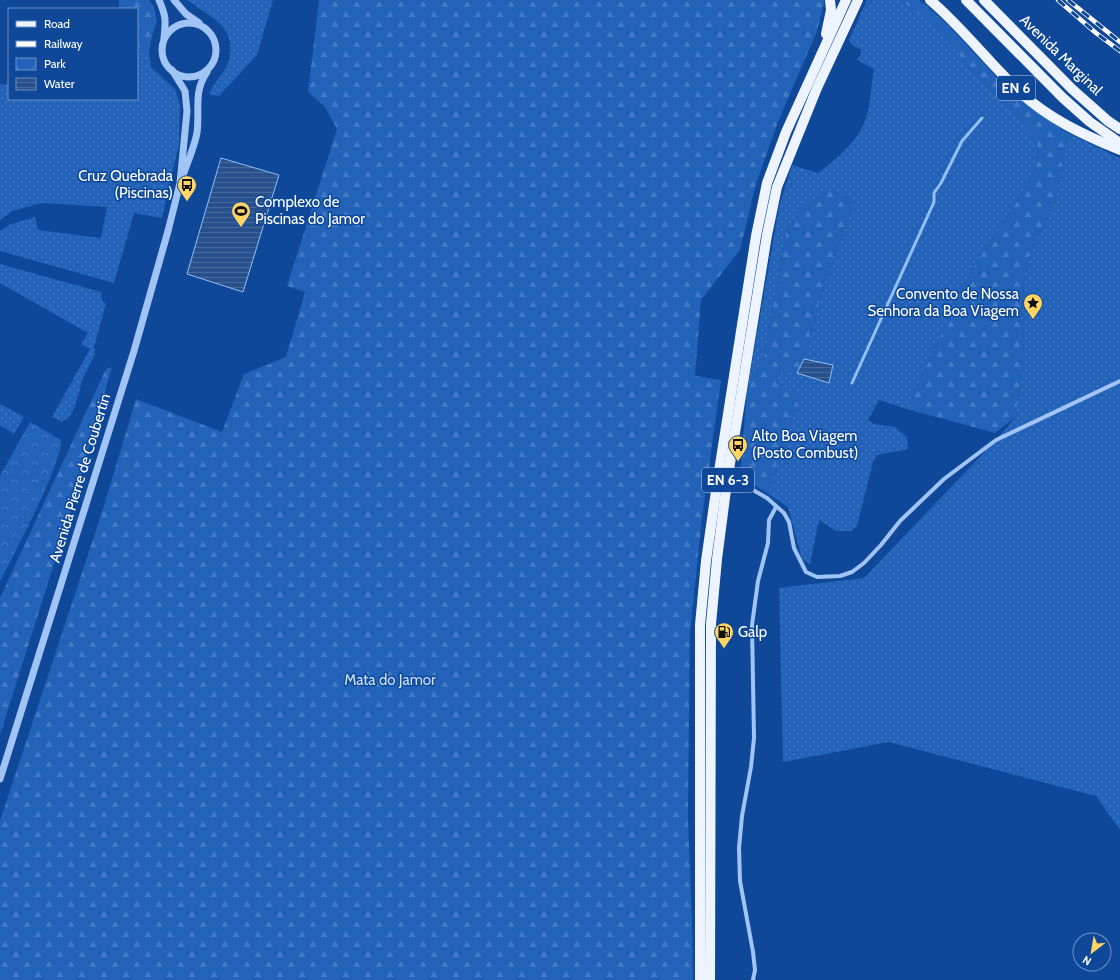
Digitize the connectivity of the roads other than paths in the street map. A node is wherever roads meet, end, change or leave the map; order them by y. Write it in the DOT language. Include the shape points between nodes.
graph roads {
  1 [pos="159,0"];
  2 [pos="174,0"];
  3 [pos="830,0"];
  4 [pos="846,0"];
  5 [pos="858,0"];
  6 [pos="930,0"];
  7 [pos="966,0"];
  8 [pos="984,0"];
  9 [pos="204,27"];
  10 [pos="163,42"];
  11 [pos="823,49"];
  12 [pos="209,68"];
  13 [pos="172,70"];
  14 [pos="1120,129"];
  15 [pos="1120,143"];
  16 [pos="1120,150"];
  17 [pos="180,182"];
  18 [pos="1120,381"];
  19 [pos="727,482"];
  20 [pos="776,507"];
  21 [pos="0,779"];
  22 [pos="700,980"];
  23 [pos="710,980"];
  24 [pos="753,980"];
  1 -- 10 [label="street" via="166,23"];
  2 -- 9 [label="street" via="186,14"];
  3 -- 11 [label="main road" via="831,10"];
  4 -- 11 [label="main road, EN 6-3"];
  5 -- 19 [label="main road, EN 6-3" via="816,88 777,187"];
  6 -- 16 [label="main road, EN 6" via="1025,96 1063,124"];
  7 -- 15 [label="main road" via="1063,98 1090,122"];
  8 -- 14 [label="main road, Avenida Marginal / EN 6" via="1072,89"];
  9 -- 10 [label="street" via="191,23 178,25 169,32"];
  9 -- 12 [label="street" via="213,37 217,50"];
  10 -- 13 [label="street" via="164,59"];
  11 -- 22 [label="main road, EN 6-3" via="786,132 767,183 756,236 706,561 700,625"];
  12 -- 13 [label="street" via="204,73 191,77"];
  12 -- 17 [label="street, Avenida Pierre de Coubertin" via="198,89 197,133"];
  13 -- 17 [label="street, Avenida Pierre de Coubertin" via="182,84 187,100"];
  17 -- 21 [label="street, Avenida Pierre de Coubertin" via="134,351"];
  18 -- 20 [label="street" via="996,440 944,479 900,521 864,563 852,572 840,576 817,577 806,572 794,548 784,513"];
  19 -- 20 [label="street" via="746,486"];
  19 -- 23 [label="main road, EN 6-3" via="711,624"];
  20 -- 24 [label="street" via="769,520 768,543 758,581 752,625 754,738 742,816 740,848 740,881 753,952"];
}
